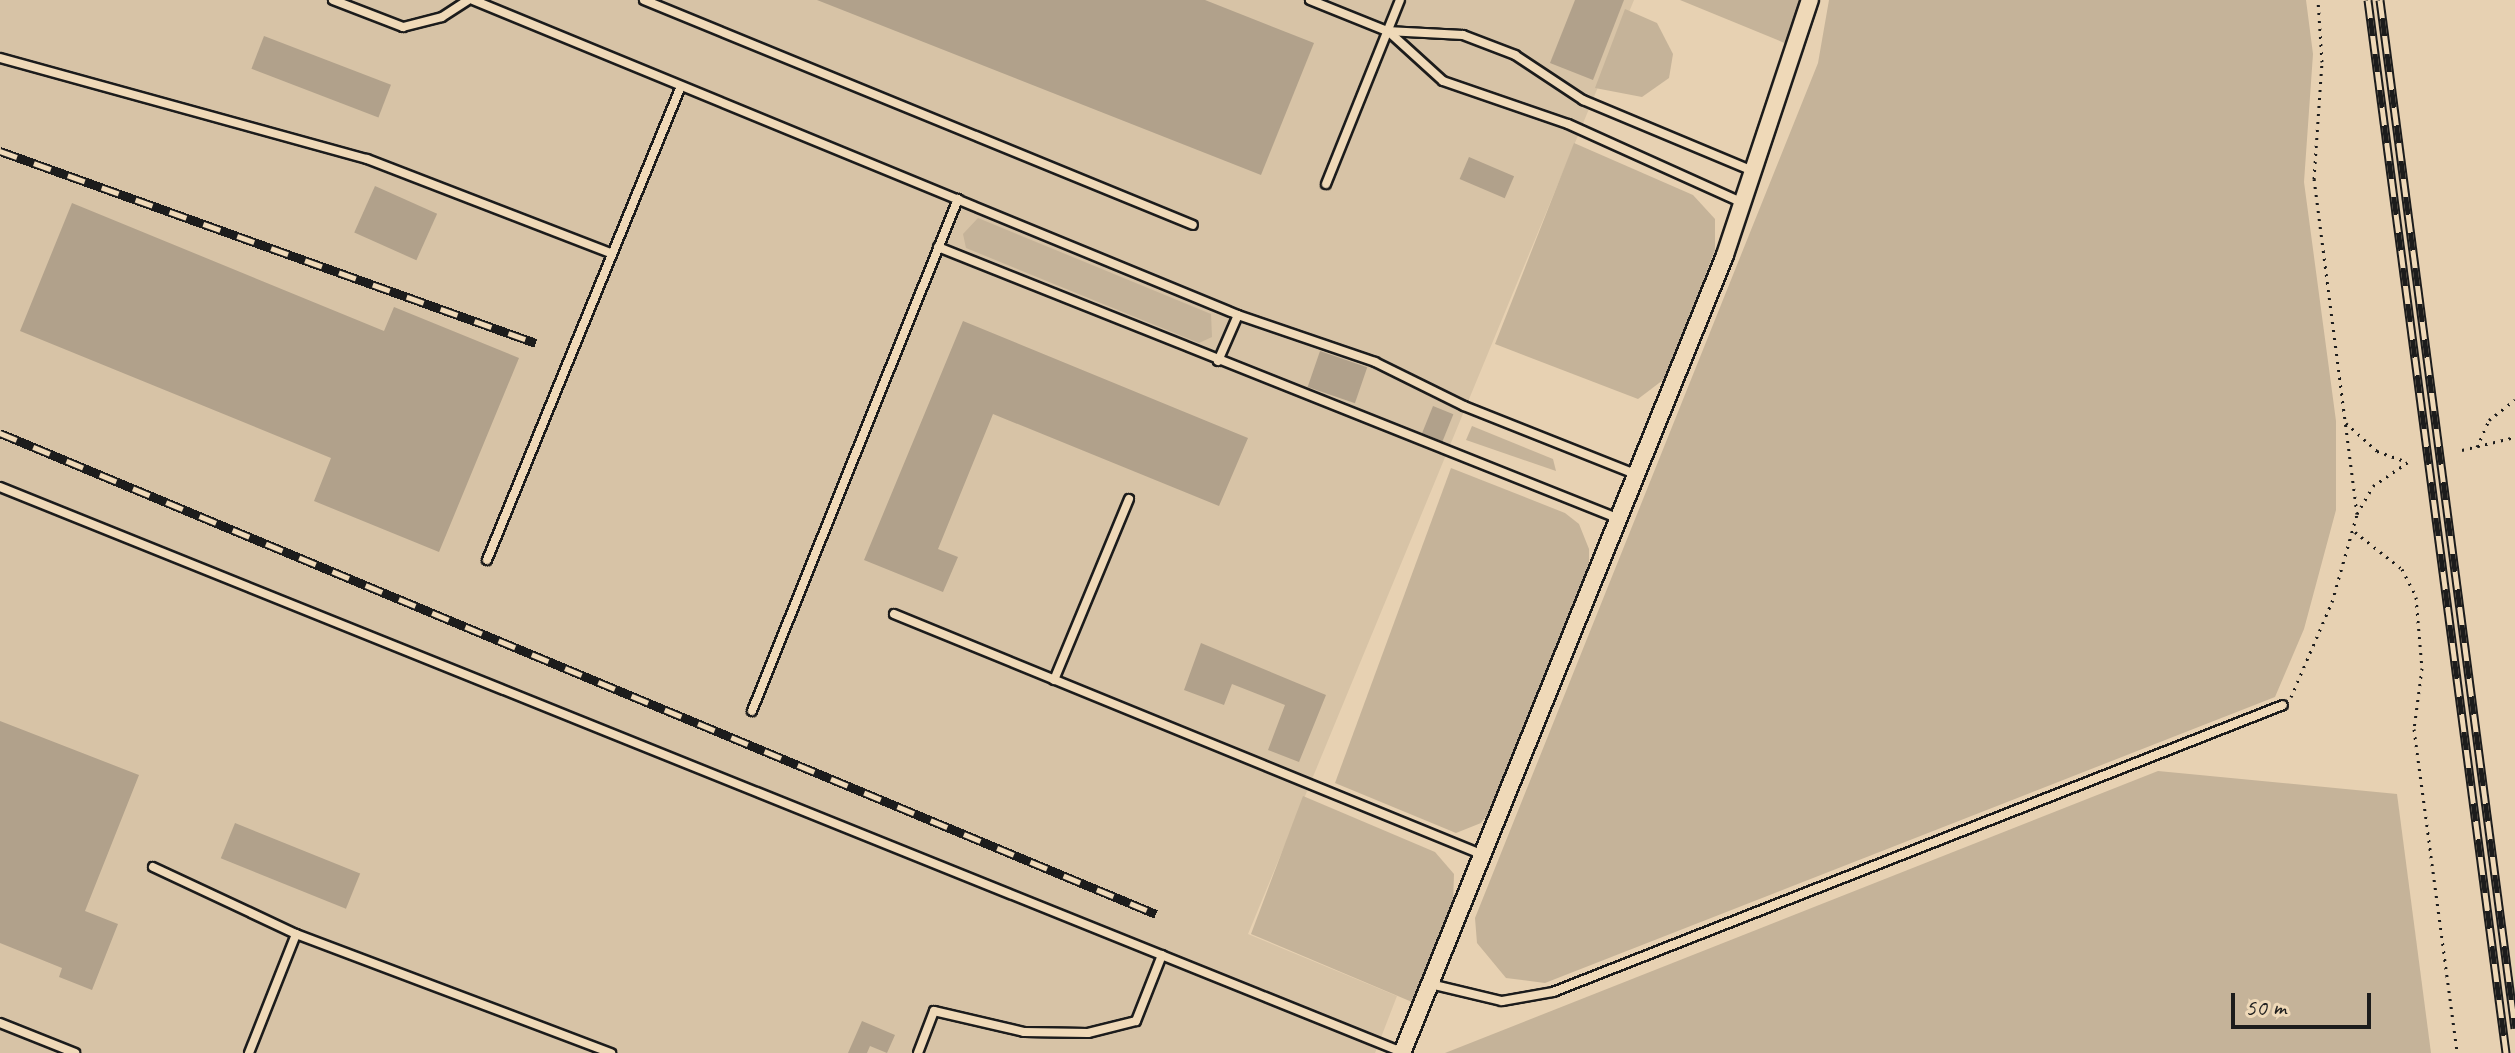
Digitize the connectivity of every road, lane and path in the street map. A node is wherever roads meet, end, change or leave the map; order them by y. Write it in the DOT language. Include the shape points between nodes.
graph roads {
  1 [pos="333,0"];
  2 [pos="470,0"];
  3 [pos="644,0"];
  4 [pos="1310,0"];
  5 [pos="1400,0"];
  6 [pos="1810,0"];
  7 [pos="2318,0"];
  8 [pos="1387,31"];
  9 [pos="0,58"];
  10 [pos="681,86"];
  11 [pos="1755,172"];
  12 [pos="1326,184"];
  13 [pos="958,199"];
  14 [pos="1743,203"];
  15 [pos="1193,225"];
  16 [pos="938,247"];
  17 [pos="611,253"];
  18 [pos="1238,315"];
  19 [pos="1218,361"];
  20 [pos="2515,400"];
  21 [pos="2346,423"];
  22 [pos="2515,437"];
  23 [pos="2477,447"];
  24 [pos="2462,450"];
  25 [pos="1635,474"];
  26 [pos="0,487"];
  27 [pos="1129,499"];
  28 [pos="2357,514"];
  29 [pos="1617,518"];
  30 [pos="2355,532"];
  31 [pos="487,560"];
  32 [pos="894,614"];
  33 [pos="1054,680"];
  34 [pos="2283,705"];
  35 [pos="752,711"];
  36 [pos="1483,855"];
  37 [pos="153,867"];
  38 [pos="296,934"];
  39 [pos="1162,955"];
  40 [pos="1430,984"];
  41 [pos="0,1023"];
  42 [pos="1402,1052"];
  43 [pos="75,1053"];
  44 [pos="249,1053"];
  45 [pos="611,1053"];
  46 [pos="918,1053"];
  47 [pos="2457,1053"];
  1 -- 2 [label="lane" via="403,27 442,17"];
  2 -- 10 [label="lane"];
  3 -- 15 [label="lane"];
  4 -- 8 [label="lane"];
  5 -- 8 [label="lane"];
  6 -- 11 [label="street"];
  7 -- 21 [label="path" via="2322,62 2314,179"];
  8 -- 11 [label="lane" via="1463,35 1515,55 1583,100"];
  8 -- 12 [label="lane"];
  8 -- 14 [label="lane" via="1443,81 1568,124"];
  9 -- 17 [label="lane" via="367,159"];
  10 -- 13 [label="lane"];
  10 -- 17 [label="lane"];
  11 -- 14 [label="street"];
  13 -- 16 [label="lane"];
  13 -- 18 [label="lane"];
  14 -- 25 [label="street"];
  16 -- 19 [label="lane"];
  16 -- 35 [label="lane"];
  17 -- 31 [label="lane"];
  18 -- 19 [label="lane"];
  18 -- 25 [label="lane" via="1363,357 1464,406"];
  19 -- 29 [label="lane"];
  20 -- 23 [label="path" via="2489,420"];
  21 -- 28 [label="path"];
  21 -- 28 [label="path" via="2377,451 2408,462 2373,486"];
  22 -- 23 [label="path"];
  23 -- 24 [label="path"];
  25 -- 29 [label="street"];
  26 -- 39 [label="lane"];
  27 -- 33 [label="lane"];
  28 -- 30 [label="path"];
  29 -- 36 [label="street"];
  30 -- 34 [label="path" via="2297,690"];
  30 -- 47 [label="path" via="2402,569 2416,597 2422,668 2414,729"];
  32 -- 33 [label="lane"];
  33 -- 36 [label="lane"];
  34 -- 40 [label="lane" via="1553,992 1502,1001"];
  36 -- 40 [label="street"];
  37 -- 38 [label="lane"];
  38 -- 44 [label="lane"];
  38 -- 45 [label="lane"];
  39 -- 42 [label="lane"];
  39 -- 46 [label="lane" via="1136,1021 1088,1033 1024,1032 934,1011"];
  40 -- 42 [label="street"];
  41 -- 43 [label="lane"];
}
